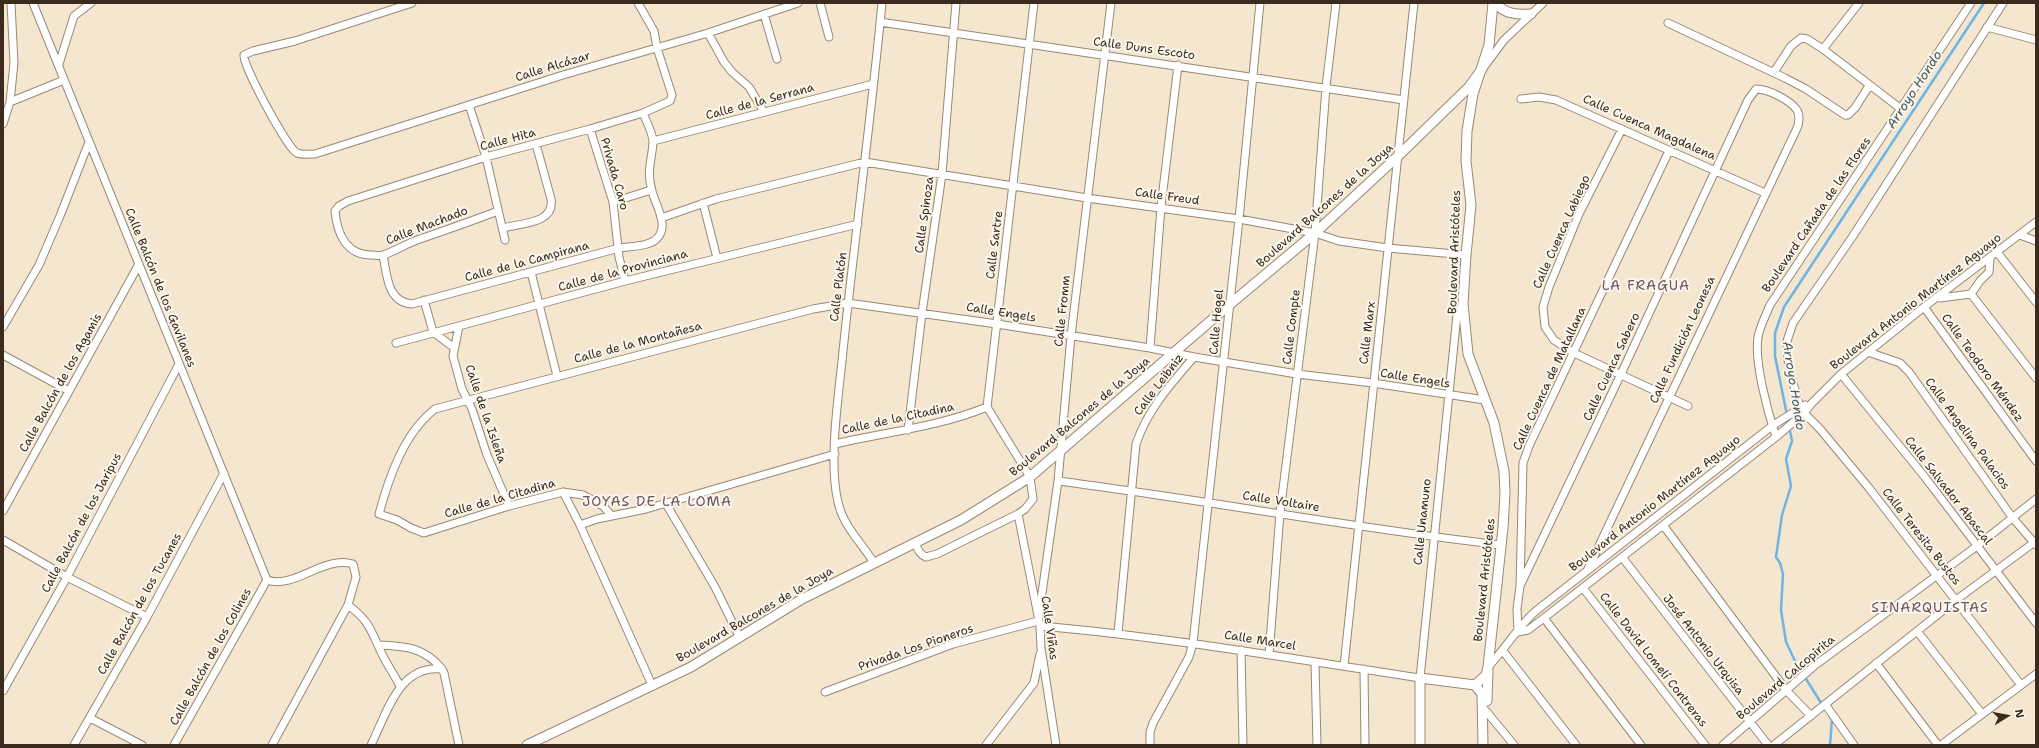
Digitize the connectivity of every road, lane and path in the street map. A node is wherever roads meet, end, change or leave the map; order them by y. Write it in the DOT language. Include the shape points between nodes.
graph roads {
  1 [pos="11,3"];
  2 [pos="33,3"];
  3 [pos="92,3"];
  4 [pos="412,3"];
  5 [pos="638,3"];
  6 [pos="798,3"];
  7 [pos="820,3"];
  8 [pos="882,3"];
  9 [pos="956,3"];
  10 [pos="1034,3"];
  11 [pos="1111,3"];
  12 [pos="1260,3"];
  13 [pos="1336,3"];
  14 [pos="1414,3"];
  15 [pos="1494,3"];
  16 [pos="1543,3"];
  17 [pos="1859,3"];
  18 [pos="1971,3"];
  19 [pos="2003,3"];
  20 [pos="764,14"];
  21 [pos="1531,14"];
  22 [pos="880,22"];
  23 [pos="1668,23"];
  24 [pos="1987,27"];
  25 [pos="708,33"];
  26 [pos="953,33"];
  27 [pos="829,37"];
  28 [pos="2036,40"];
  29 [pos="1029,44"];
  30 [pos="657,48"];
  31 [pos="1823,49"];
  32 [pos="1105,55"];
  33 [pos="777,59"];
  34 [pos="59,64"];
  35 [pos="1178,65"];
  36 [pos="1482,69"];
  37 [pos="1774,72"];
  38 [pos="1253,76"];
  39 [pos="64,80"];
  40 [pos="873,84"];
  41 [pos="1869,86"];
  42 [pos="1326,87"];
  43 [pos="1752,91"];
  44 [pos="1521,99"];
  45 [pos="1404,100"];
  46 [pos="10,102"];
  47 [pos="469,105"];
  48 [pos="1901,109"];
  49 [pos="764,112"];
  50 [pos="643,113"];
  51 [pos="3,124"];
  52 [pos="1622,128"];
  53 [pos="590,129"];
  54 [pos="653,141"];
  55 [pos="89,142"];
  56 [pos="536,144"];
  57 [pos="1669,151"];
  58 [pos="1398,157"];
  59 [pos="486,158"];
  60 [pos="865,162"];
  61 [pos="1716,170"];
  62 [pos="942,174"];
  63 [pos="1013,186"];
  64 [pos="651,190"];
  65 [pos="1765,193"];
  66 [pos="1088,198"];
  67 [pos="613,202"];
  68 [pos="703,202"];
  69 [pos="1161,207"];
  70 [pos="498,212"];
  71 [pos="661,218"];
  72 [pos="1239,219"];
  73 [pos="2036,222"];
  74 [pos="858,224"];
  75 [pos="503,228"];
  76 [pos="1315,233"];
  77 [pos="2020,235"];
  78 [pos="505,240"];
  79 [pos="344,242"];
  80 [pos="2036,242"];
  81 [pos="619,248"];
  82 [pos="1388,248"];
  83 [pos="1997,252"];
  84 [pos="383,255"];
  85 [pos="1466,255"];
  86 [pos="717,258"];
  87 [pos="1990,259"];
  88 [pos="139,264"];
  89 [pos="531,272"];
  90 [pos="625,281"];
  91 [pos="1971,294"];
  92 [pos="1939,298"];
  93 [pos="424,300"];
  94 [pos="2036,302"];
  95 [pos="848,303"];
  96 [pos="1463,304"];
  97 [pos="540,305"];
  98 [pos="1229,305"];
  99 [pos="1924,307"];
  100 [pos="922,312"];
  101 [pos="997,324"];
  102 [pos="459,326"];
  103 [pos="3,327"];
  104 [pos="433,332"];
  105 [pos="1072,336"];
  106 [pos="396,343"];
  107 [pos="454,348"];
  108 [pos="1150,348"];
  109 [pos="1868,352"];
  110 [pos="1574,353"];
  111 [pos="1174,354"];
  112 [pos="3,355"];
  113 [pos="1194,357"];
  114 [pos="1224,362"];
  115 [pos="179,364"];
  116 [pos="1297,374"];
  117 [pos="1621,374"];
  118 [pos="1841,374"];
  119 [pos="557,376"];
  120 [pos="2036,378"];
  121 [pos="1373,383"];
  122 [pos="69,391"];
  123 [pos="1448,395"];
  124 [pos="1669,397"];
  125 [pos="468,400"];
  126 [pos="1485,400"];
  127 [pos="1812,403"];
  128 [pos="1688,406"];
  129 [pos="987,407"];
  130 [pos="1800,407"];
  131 [pos="1804,413"];
  132 [pos="1772,426"];
  133 [pos="908,430"];
  134 [pos="1776,437"];
  135 [pos="835,444"];
  136 [pos="1061,452"];
  137 [pos="835,454"];
  138 [pos="2036,461"];
  139 [pos="224,473"];
  140 [pos="1030,478"];
  141 [pos="1058,480"];
  142 [pos="1132,490"];
  143 [pos="563,492"];
  144 [pos="2036,499"];
  145 [pos="665,502"];
  146 [pos="1209,502"];
  147 [pos="509,506"];
  148 [pos="3,511"];
  149 [pos="1280,513"];
  150 [pos="1018,514"];
  151 [pos="612,516"];
  152 [pos="2012,517"];
  153 [pos="580,525"];
  154 [pos="1358,525"];
  155 [pos="1663,525"];
  156 [pos="424,533"];
  157 [pos="1434,537"];
  158 [pos="3,540"];
  159 [pos="915,543"];
  160 [pos="2035,543"];
  161 [pos="1501,545"];
  162 [pos="1977,546"];
  163 [pos="1622,557"];
  164 [pos="874,563"];
  165 [pos="1995,570"];
  166 [pos="1587,571"];
  167 [pos="1938,575"];
  168 [pos="67,577"];
  169 [pos="267,580"];
  170 [pos="1520,586"];
  171 [pos="1583,588"];
  172 [pos="1956,600"];
  173 [pos="348,605"];
  174 [pos="147,616"];
  175 [pos="1544,618"];
  176 [pos="1039,623"];
  177 [pos="2036,623"];
  178 [pos="1917,631"];
  179 [pos="1518,632"];
  180 [pos="1118,633"];
  181 [pos="740,638"];
  182 [pos="1193,643"];
  183 [pos="378,645"];
  184 [pos="1041,648"];
  185 [pos="1241,650"];
  186 [pos="1503,651"];
  187 [pos="1269,655"];
  188 [pos="1316,663"];
  189 [pos="1876,663"];
  190 [pos="1344,666"];
  191 [pos="1488,667"];
  192 [pos="442,669"];
  193 [pos="1364,670"];
  194 [pos="2036,674"];
  195 [pos="1420,678"];
  196 [pos="652,685"];
  197 [pos="1475,685"];
  198 [pos="2022,685"];
  199 [pos="400,686"];
  200 [pos="1786,690"];
  201 [pos="3,692"];
  202 [pos="825,692"];
  203 [pos="1824,705"];
  204 [pos="1486,711"];
  205 [pos="1814,713"];
  206 [pos="1982,714"];
  207 [pos="90,718"];
  208 [pos="1750,723"];
  209 [pos="1484,724"];
  210 [pos="74,745"];
  211 [pos="142,745"];
  212 [pos="174,745"];
  213 [pos="272,745"];
  214 [pos="371,745"];
  215 [pos="459,745"];
  216 [pos="527,745"];
  217 [pos="986,745"];
  218 [pos="1056,745"];
  219 [pos="1150,745"];
  220 [pos="1243,745"];
  221 [pos="1317,745"];
  222 [pos="1366,745"];
  223 [pos="1420,745"];
  224 [pos="1483,745"];
  225 [pos="1514,745"];
  226 [pos="1576,745"];
  227 [pos="1641,745"];
  228 [pos="1705,745"];
  229 [pos="1723,745"];
  230 [pos="1768,745"];
  231 [pos="1774,745"];
  232 [pos="1854,745"];
  233 [pos="1940,745"];
  1 -- 46 [label="street" via="14,63"];
  2 -- 34 [label="street, Calle Balcón de los Gavilanes"];
  3 -- 34 [label="street" via="74,16"];
  4 -- 47 [label="street, Calle Alcázar" via="276,46 248,52 244,55 245,64 287,143 296,152 305,154 315,154"];
  5 -- 30 [label="street" via="654,31"];
  6 -- 20 [label="street, Calle Alcázar"];
  7 -- 27 [label="street"];
  8 -- 22 [label="street, Calle Platón"];
  9 -- 26 [label="street, Calle Spinoza"];
  10 -- 29 [label="street, Calle Sartre"];
  11 -- 32 [label="street, Calle Fromm"];
  12 -- 38 [label="street, Calle Hegel"];
  13 -- 42 [label="street, Calle Compte"];
  14 -- 45 [label="street, Calle Marx"];
  15 -- 21 [label="street" via="1508,13"];
  15 -- 36 [label="street, Boulevard Aristóteles" via="1489,45"];
  16 -- 21 [label="street, Boulevard Balcones de la Joya"];
  17 -- 31 [label="street"];
  18 -- 48 [label="street, Boulevard Cañada de las Flores"];
  19 -- 24 [label="street"];
  20 -- 25 [label="street, Calle Alcázar"];
  20 -- 33 [label="street"];
  21 -- 36 [label="street, Boulevard Balcones de la Joya" via="1504,40"];
  22 -- 26 [label="street, Calle Duns Escoto"];
  22 -- 40 [label="street, Calle Platón"];
  23 -- 37 [label="street"];
  24 -- 28 [label="street"];
  24 -- 130 [label="street" via="1853,236 1793,324 1787,341 1788,360"];
  25 -- 30 [label="street, Calle Alcázar"];
  25 -- 49 [label="street" via="724,62 749,87"];
  26 -- 29 [label="street, Calle Duns Escoto"];
  26 -- 62 [label="street, Calle Spinoza"];
  29 -- 32 [label="street, Calle Duns Escoto"];
  29 -- 63 [label="street, Calle Sartre"];
  30 -- 47 [label="street, Calle Alcázar"];
  30 -- 50 [label="street, Calle Hita" via="672,98 670,102"];
  31 -- 37 [label="street" via="1801,38 1791,46"];
  31 -- 41 [label="street"];
  32 -- 35 [label="street, Calle Duns Escoto"];
  32 -- 66 [label="street, Calle Fromm"];
  34 -- 39 [label="street, Calle Balcón de los Gavilanes"];
  35 -- 38 [label="street, Calle Duns Escoto"];
  35 -- 69 [label="street"];
  36 -- 58 [label="street, Boulevard Balcones de la Joya" via="1469,87"];
  36 -- 85 [label="street, Boulevard Aristóteles" via="1473,94 1467,131 1466,160 1471,205"];
  37 -- 41 [label="street" via="1806,89 1844,115 1848,115 1856,108"];
  38 -- 42 [label="street, Calle Duns Escoto"];
  38 -- 72 [label="street, Calle Hegel"];
  39 -- 46 [label="street"];
  39 -- 55 [label="street, Calle Balcón de los Gavilanes"];
  40 -- 49 [label="street, Calle de la Serrana"];
  40 -- 60 [label="street, Calle Platón"];
  41 -- 48 [label="street"];
  42 -- 45 [label="street, Calle Duns Escoto"];
  42 -- 76 [label="street, Calle Compte"];
  43 -- 61 [label="street, Calle Cuenca Sabero"];
  43 -- 65 [label="street, Calle Fundición Leonesa" via="1760,89 1783,99 1797,110 1799,120"];
  44 -- 52 [label="street, Calle Cuenca Magdalena" via="1538,97 1556,100"];
  45 -- 58 [label="street, Calle Marx"];
  46 -- 51 [label="street"];
  47 -- 59 [label="street"];
  48 -- 132 [label="street, Boulevard Cañada de las Flores" via="1770,304 1758,337 1757,350"];
  49 -- 54 [label="street, Calle de la Serrana"];
  50 -- 53 [label="street, Calle Hita"];
  50 -- 54 [label="street"];
  52 -- 57 [label="street, Calle Cuenca Magdalena"];
  52 -- 110 [label="street, Calle Cuenca Labiego" via="1579,214 1543,307 1545,327 1549,334"];
  53 -- 56 [label="street, Calle Hita"];
  53 -- 67 [label="street, Privada Caro"];
  54 -- 64 [label="street" via="648,168"];
  55 -- 88 [label="street, Calle Balcón de los Gavilanes"];
  55 -- 103 [label="street" via="39,265"];
  56 -- 59 [label="street, Calle Hita"];
  56 -- 75 [label="street" via="552,207 551,212 544,218"];
  57 -- 61 [label="street, Calle Cuenca Magdalena"];
  57 -- 110 [label="street, Calle Cuenca de Matallana"];
  58 -- 76 [label="street, Boulevard Balcones de la Joya"];
  58 -- 82 [label="street, Calle Marx"];
  59 -- 70 [label="street"];
  59 -- 79 [label="street, Calle Hita" via="339,206 336,221"];
  60 -- 62 [label="street, Calle Freud"];
  60 -- 68 [label="street"];
  60 -- 74 [label="street, Calle Platón"];
  61 -- 65 [label="street, Calle Cuenca Magdalena"];
  61 -- 117 [label="street, Calle Cuenca Sabero"];
  62 -- 63 [label="street, Calle Freud"];
  62 -- 100 [label="street, Calle Spinoza"];
  63 -- 66 [label="street, Calle Freud"];
  63 -- 101 [label="street, Calle Sartre"];
  64 -- 67 [label="street"];
  64 -- 71 [label="street"];
  65 -- 124 [label="street, Calle Fundición Leonesa"];
  66 -- 69 [label="street, Calle Freud"];
  66 -- 105 [label="street, Calle Fromm"];
  67 -- 81 [label="street, Privada Caro"];
  68 -- 71 [label="street"];
  68 -- 86 [label="street"];
  69 -- 72 [label="street, Calle Freud"];
  69 -- 108 [label="street"];
  70 -- 75 [label="street"];
  70 -- 84 [label="street, Calle Machado" via="414,241"];
  71 -- 81 [label="street, Calle de la Campirana" via="662,229 653,242"];
  72 -- 76 [label="street, Calle Freud"];
  72 -- 98 [label="street, Calle Hegel"];
  73 -- 77 [label="street, Boulevard Antonio Martínez Aguayo"];
  74 -- 86 [label="street, Calle de la Provinciana"];
  74 -- 95 [label="street, Calle Platón"];
  75 -- 78 [label="street"];
  76 -- 82 [label="street, Calle Freud" via="1339,241"];
  76 -- 98 [label="street, Boulevard Balcones de la Joya"];
  76 -- 116 [label="street, Calle Compte"];
  77 -- 80 [label="street"];
  77 -- 83 [label="street, Boulevard Antonio Martínez Aguayo"];
  79 -- 84 [label="street, Calle Machado" via="360,255"];
  81 -- 89 [label="street, Calle de la Campirana"];
  81 -- 90 [label="street, Privada Caro"];
  82 -- 85 [label="street, Calle Freud"];
  82 -- 121 [label="street, Calle Marx"];
  83 -- 87 [label="street, Boulevard Antonio Martínez Aguayo"];
  83 -- 94 [label="street"];
  84 -- 93 [label="street, Calle de la Campirana" via="393,295 407,303"];
  85 -- 96 [label="street, Boulevard Aristóteles"];
  86 -- 90 [label="street, Calle de la Provinciana"];
  87 -- 91 [label="street" via="1989,272"];
  87 -- 92 [label="street, Boulevard Antonio Martínez Aguayo"];
  88 -- 115 [label="street, Calle Balcón de los Gavilanes"];
  88 -- 122 [label="street, Calle Balcón de los Agamis"];
  89 -- 93 [label="street, Calle de la Campirana"];
  89 -- 97 [label="street"];
  90 -- 97 [label="street, Calle de la Provinciana"];
  91 -- 92 [label="street"];
  91 -- 120 [label="street"];
  92 -- 99 [label="street, Boulevard Antonio Martínez Aguayo"];
  93 -- 104 [label="street"];
  95 -- 100 [label="street, Calle Engels"];
  95 -- 119 [label="street, Calle de la Montañesa" via="814,309"];
  95 -- 135 [label="street, Calle Platón"];
  96 -- 123 [label="street, Calle Unamuno" via="1457,315"];
  96 -- 126 [label="street, Boulevard Aristóteles" via="1468,354"];
  97 -- 102 [label="street, Calle de la Provinciana"];
  97 -- 119 [label="street"];
  98 -- 111 [label="street, Boulevard Balcones de la Joya"];
  98 -- 114 [label="street, Calle Hegel"];
  99 -- 109 [label="street, Boulevard Antonio Martínez Aguayo"];
  99 -- 138 [label="street, Calle Teodoro Méndez"];
  100 -- 101 [label="street, Calle Engels"];
  100 -- 133 [label="street, Calle Spinoza"];
  101 -- 105 [label="street, Calle Engels"];
  101 -- 129 [label="street, Calle Sartre"];
  102 -- 104 [label="street, Calle de la Provinciana"];
  102 -- 107 [label="street, Calle de la Isleña"];
  104 -- 106 [label="street, Calle de la Provinciana"];
  104 -- 107 [label="street"];
  105 -- 108 [label="street, Calle Engels"];
  105 -- 136 [label="street, Calle Fromm"];
  107 -- 125 [label="street, Calle de la Isleña" via="453,356 462,389"];
  108 -- 111 [label="street, Calle Leibniz"];
  109 -- 118 [label="street, Boulevard Antonio Martínez Aguayo"];
  109 -- 152 [label="street, Calle Angelina Palacios" via="1900,363 1909,372"];
  110 -- 117 [label="street, Calle Cuenca Labiego"];
  110 -- 170 [label="street, Calle Cuenca de Matallana" via="1523,463"];
  111 -- 113 [label="street, Calle Leibniz"];
  111 -- 136 [label="street, Boulevard Balcones de la Joya"];
  112 -- 122 [label="street"];
  113 -- 114 [label="street, Calle Engels"];
  113 -- 142 [label="street, Calle Leibniz" via="1155,404 1143,423 1136,444"];
  114 -- 116 [label="street, Calle Engels"];
  114 -- 146 [label="street, Calle Hegel"];
  115 -- 139 [label="street, Calle Balcón de los Gavilanes"];
  115 -- 168 [label="street, Calle Balcón de los Jaripus"];
  116 -- 121 [label="street, Calle Engels"];
  116 -- 149 [label="street, Calle Compte"];
  117 -- 124 [label="street, Calle Cuenca Labiego"];
  117 -- 170 [label="street, Calle Cuenca Sabero"];
  118 -- 127 [label="street, Boulevard Antonio Martínez Aguayo"];
  118 -- 162 [label="street, Calle Salvador Abascal"];
  119 -- 125 [label="street, Calle de la Montañesa"];
  121 -- 123 [label="street, Calle Engels"];
  121 -- 154 [label="street, Calle Marx"];
  122 -- 148 [label="street, Calle Balcón de los Agamis"];
  123 -- 126 [label="street, Calle Engels"];
  123 -- 157 [label="street, Calle Unamuno"];
  124 -- 128 [label="street, Calle Cuenca Labiego"];
  124 -- 166 [label="street, Calle Fundición Leonesa"];
  125 -- 147 [label="street, Calle de la Isleña" via="487,455"];
  125 -- 156 [label="street, Calle de la Montañesa" via="435,410 424,418 410,436 389,480 379,514"];
  126 -- 161 [label="street, Boulevard Aristóteles" via="1494,423 1504,471 1506,493"];
  127 -- 130 [label="street, Boulevard Antonio Martínez Aguayo"];
  127 -- 131 [label="street, Boulevard Antonio Martínez Aguayo"];
  129 -- 133 [label="street, Calle de la Citadina" via="964,416"];
  129 -- 140 [label="street"];
  130 -- 131 [label="street, Calle Teresita Bustos"];
  130 -- 132 [label="street, Boulevard Antonio Martínez Aguayo"];
  131 -- 134 [label="street, Boulevard Antonio Martínez Aguayo"];
  131 -- 167 [label="street, Calle Teresita Bustos" via="1832,443"];
  132 -- 134 [label="street, Boulevard Cañada de las Flores"];
  132 -- 166 [label="street, Boulevard Antonio Martínez Aguayo"];
  133 -- 135 [label="street, Calle de la Citadina"];
  134 -- 155 [label="street, Boulevard Antonio Martínez Aguayo"];
  135 -- 137 [label="street, Calle Platón"];
  136 -- 140 [label="street, Boulevard Balcones de la Joya"];
  136 -- 141 [label="street, Calle Fromm"];
  137 -- 145 [label="street, Calle de la Citadina"];
  137 -- 164 [label="street, Calle Platón" via="837,500 842,518 863,544"];
  139 -- 169 [label="street, Calle Balcón de los Gavilanes"];
  139 -- 174 [label="street, Calle Balcón de los Tucanes"];
  140 -- 150 [label="street" via="1033,499 1025,510"];
  140 -- 159 [label="street, Boulevard Balcones de la Joya" via="961,520"];
  141 -- 142 [label="street, Calle Voltaire"];
  141 -- 176 [label="street, Calle Fromm"];
  142 -- 146 [label="street, Calle Voltaire"];
  142 -- 180 [label="street, Calle Leibniz"];
  143 -- 147 [label="street, Calle de la Citadina"];
  143 -- 151 [label="street, Calle de la Citadina" via="583,495 603,506"];
  143 -- 153 [label="street"];
  144 -- 152 [label="street, Boulevard Calcopirita"];
  145 -- 151 [label="street, Calle de la Citadina"];
  145 -- 181 [label="street" via="715,587"];
  146 -- 149 [label="street, Calle Voltaire"];
  146 -- 182 [label="street, Calle Hegel"];
  147 -- 156 [label="street, Calle de la Citadina"];
  149 -- 154 [label="street, Calle Voltaire"];
  149 -- 187 [label="street, Calle Compte"];
  150 -- 159 [label="street" via="932,556 923,556"];
  150 -- 176 [label="street, Calle Viñas"];
  151 -- 153 [label="street, Calle de la Citadina"];
  152 -- 160 [label="street, Calle Angelina Palacios"];
  152 -- 162 [label="street, Boulevard Calcopirita"];
  153 -- 196 [label="street"];
  154 -- 157 [label="street, Calle Voltaire"];
  154 -- 190 [label="street, Calle Marx"];
  155 -- 163 [label="street, Boulevard Antonio Martínez Aguayo"];
  155 -- 200 [label="street"];
  157 -- 161 [label="street, Calle Voltaire"];
  157 -- 195 [label="street, Calle Unamuno"];
  158 -- 168 [label="street"];
  159 -- 164 [label="street, Boulevard Balcones de la Joya"];
  160 -- 165 [label="street"];
  161 -- 191 [label="street, Boulevard Aristóteles"];
  162 -- 165 [label="street, Calle Salvador Abascal"];
  162 -- 167 [label="street, Boulevard Calcopirita"];
  163 -- 171 [label="street, Boulevard Antonio Martínez Aguayo"];
  163 -- 208 [label="street, José Antonio Urquisa"];
  164 -- 181 [label="street, Boulevard Balcones de la Joya" via="802,599"];
  165 -- 172 [label="street"];
  165 -- 177 [label="street, Calle Salvador Abascal"];
  166 -- 179 [label="street, Boulevard Antonio Martínez Aguayo" via="1525,620"];
  167 -- 172 [label="street, Calle Teresita Bustos"];
  167 -- 200 [label="street, Boulevard Calcopirita" via="1814,666"];
  168 -- 174 [label="street"];
  168 -- 201 [label="street, Calle Balcón de los Jaripus"];
  169 -- 173 [label="street" via="286,581 344,561 353,564 356,577"];
  169 -- 212 [label="street, Calle Balcón de los Colines"];
  170 -- 179 [label="street, Calle Cuenca de Matallana"];
  171 -- 175 [label="street, Boulevard Antonio Martínez Aguayo"];
  171 -- 228 [label="street, Calle David Lomelí Contreras"];
  172 -- 178 [label="street"];
  172 -- 198 [label="street, Calle Teresita Bustos"];
  173 -- 183 [label="street" via="368,622"];
  173 -- 213 [label="street"];
  174 -- 207 [label="street, Calle Balcón de los Tucanes"];
  175 -- 179 [label="street, Boulevard Antonio Martínez Aguayo" via="1528,630"];
  175 -- 227 [label="street"];
  176 -- 180 [label="street, Calle Marcel"];
  176 -- 184 [label="street, Calle Viñas"];
  176 -- 202 [label="street, Privada Los Pioneros" via="953,644"];
  178 -- 189 [label="street"];
  178 -- 206 [label="street"];
  179 -- 186 [label="street, Boulevard Antonio Martínez Aguayo"];
  180 -- 182 [label="street, Calle Marcel"];
  181 -- 196 [label="street, Boulevard Balcones de la Joya" via="691,667"];
  182 -- 185 [label="street, Calle Marcel"];
  182 -- 219 [label="street, Calle Hegel" via="1189,657 1153,723"];
  183 -- 192 [label="street" via="425,653 434,658"];
  183 -- 199 [label="street"];
  184 -- 217 [label="street" via="1034,682"];
  184 -- 218 [label="street, Calle Viñas"];
  185 -- 187 [label="street, Calle Marcel"];
  185 -- 220 [label="street"];
  186 -- 191 [label="street, Boulevard Antonio Martínez Aguayo"];
  186 -- 226 [label="street"];
  187 -- 188 [label="street, Calle Marcel"];
  188 -- 190 [label="street, Calle Marcel"];
  188 -- 221 [label="street"];
  189 -- 203 [label="street"];
  189 -- 233 [label="street"];
  190 -- 193 [label="street, Calle Marcel"];
  191 -- 197 [label="street, Boulevard Aristóteles" via="1486,675"];
  191 -- 204 [label="street, Boulevard Aristóteles"];
  192 -- 199 [label="street" via="418,672"];
  192 -- 215 [label="street" via="448,685"];
  193 -- 195 [label="street, Calle Marcel"];
  193 -- 222 [label="street"];
  194 -- 198 [label="street"];
  195 -- 197 [label="street, Calle Marcel"];
  195 -- 223 [label="street, Calle Unamuno"];
  196 -- 216 [label="street, Boulevard Balcones de la Joya"];
  197 -- 209 [label="street, Boulevard Aristóteles" via="1482,694"];
  198 -- 206 [label="street"];
  199 -- 214 [label="street"];
  200 -- 205 [label="street"];
  200 -- 208 [label="street, Boulevard Calcopirita"];
  203 -- 205 [label="street"];
  203 -- 232 [label="street"];
  204 -- 209 [label="street, Boulevard Aristóteles"];
  204 -- 225 [label="street"];
  205 -- 231 [label="street"];
  206 -- 233 [label="street"];
  207 -- 210 [label="street, Calle Balcón de los Tucanes"];
  207 -- 211 [label="street"];
  208 -- 229 [label="street, Boulevard Calcopirita"];
  208 -- 230 [label="street, José Antonio Urquisa"];
  209 -- 224 [label="street, Boulevard Aristóteles"];
}
